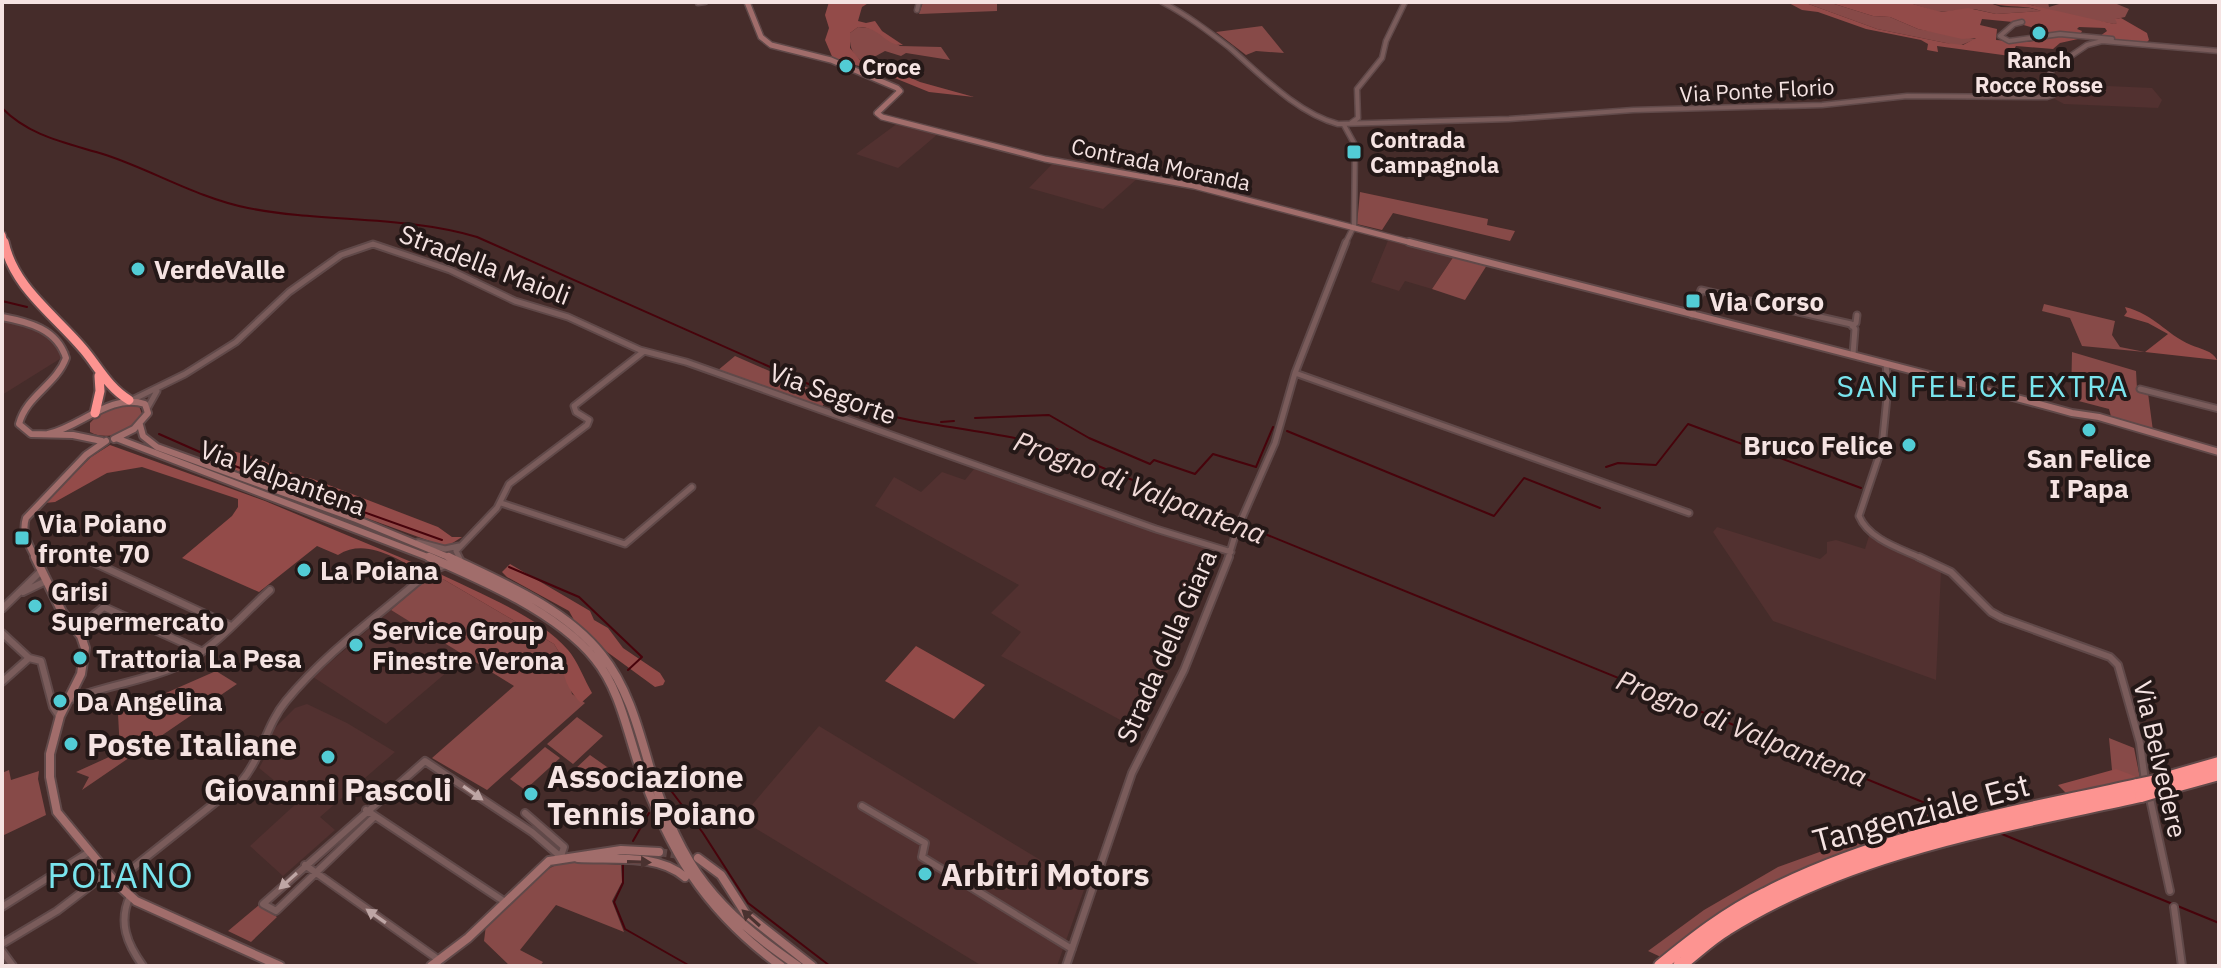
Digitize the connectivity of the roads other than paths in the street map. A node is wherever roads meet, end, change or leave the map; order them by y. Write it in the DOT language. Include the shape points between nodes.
graph roads {
  1 [pos="705,2"];
  2 [pos="919,2"];
  3 [pos="1162,2"];
  4 [pos="1405,2"];
  5 [pos="698,3"];
  6 [pos="747,3"];
  7 [pos="755,3"];
  8 [pos="917,10"];
  9 [pos="2022,22"];
  10 [pos="2128,43"];
  11 [pos="2219,51"];
  12 [pos="1347,124"];
  13 [pos="1354,226"];
  14 [pos="2,235"];
  15 [pos="1692,315"];
  16 [pos="1857,315"];
  17 [pos="2,317"];
  18 [pos="1852,326"];
  19 [pos="643,351"];
  20 [pos="1853,354"];
  21 [pos="1886,364"];
  22 [pos="1295,373"];
  23 [pos="99,376"];
  24 [pos="160,388"];
  25 [pos="2140,389"];
  26 [pos="130,400"];
  27 [pos="148,407"];
  28 [pos="2219,409"];
  29 [pos="91,416"];
  30 [pos="140,425"];
  31 [pos="48,434"];
  32 [pos="83,436"];
  33 [pos="116,438"];
  34 [pos="92,441"];
  35 [pos="106,441"];
  36 [pos="2219,452"];
  37 [pos="86,455"];
  38 [pos="692,487"];
  39 [pos="501,503"];
  40 [pos="1689,513"];
  41 [pos="409,539"];
  42 [pos="460,546"];
  43 [pos="64,549"];
  44 [pos="31,551"];
  45 [pos="1231,552"];
  46 [pos="435,558"];
  47 [pos="452,566"];
  48 [pos="40,567"];
  49 [pos="470,567"];
  50 [pos="430,571"];
  51 [pos="46,581"];
  52 [pos="270,590"];
  53 [pos="18,594"];
  54 [pos="2,609"];
  55 [pos="229,625"];
  56 [pos="75,629"];
  57 [pos="2,634"];
  58 [pos="202,652"];
  59 [pos="29,658"];
  60 [pos="2,682"];
  61 [pos="69,700"];
  62 [pos="60,716"];
  63 [pos="2219,763"];
  64 [pos="2219,774"];
  65 [pos="2158,786"];
  66 [pos="2139,790"];
  67 [pos="862,806"];
  68 [pos="366,810"];
  69 [pos="525,813"];
  70 [pos="375,816"];
  71 [pos="90,852"];
  72 [pos="659,852"];
  73 [pos="561,857"];
  74 [pos="698,858"];
  75 [pos="305,865"];
  76 [pos="108,873"];
  77 [pos="316,873"];
  78 [pos="115,882"];
  79 [pos="2170,891"];
  80 [pos="130,896"];
  81 [pos="505,902"];
  82 [pos="2,907"];
  83 [pos="712,908"];
  84 [pos="2174,910"];
  85 [pos="2,944"];
  86 [pos="1072,949"];
  87 [pos="2,951"];
  88 [pos="435,963"];
  89 [pos="13,966"];
  90 [pos="143,966"];
  91 [pos="280,966"];
  92 [pos="781,966"];
  93 [pos="798,966"];
  94 [pos="812,966"];
  95 [pos="1066,966"];
  96 [pos="1660,966"];
  97 [pos="1679,966"];
  98 [pos="2182,966"];
  1 -- 5 [label="street"];
  2 -- 8 [label="street"];
  3 -- 12 [label="street" via="1202,25 1310,112"];
  4 -- 12 [label="street" via="1382,58 1359,85 1358,118"];
  6 -- 7 [label="street"];
  6 -- 13 [label="street, Contrada Moranda" via="761,37 771,45 831,60 897,88 898,96 879,109 882,117 1045,159 1194,186"];
  9 -- 10 [label="street, Via Ponte Florio" via="2000,36 2009,41 2091,35"];
  10 -- 11 [label="street, Via Ponte Florio"];
  10 -- 12 [label="street, Via Ponte Florio" via="2093,43 2059,63 2050,71 2053,94 2047,97 1907,96 1822,105"];
  12 -- 13 [label="street" via="1355,145"];
  13 -- 15 [label="street, Contrada Moranda"];
  13 -- 22 [label="street, Strada della Giara"];
  14 -- 23 [label="highway" via="21,280 85,352"];
  15 -- 18 [label="street" via="1698,292 1705,289"];
  15 -- 20 [label="street"];
  16 -- 18 [label="street"];
  17 -- 31 [label="street" via="45,329 65,350 60,376 19,418 25,431"];
  18 -- 20 [label="street"];
  19 -- 24 [label="street, Stradella Maioli" via="450,270 367,244 321,269 236,342"];
  19 -- 39 [label="street" via="574,406 589,420 587,425 509,484"];
  19 -- 45 [label="street, Via Segorte"];
  20 -- 21 [label="street"];
  21 -- 36 [label="street"];
  21 -- 79 [label="street, Via Belvedere" via="1882,447 1863,499 1862,523 1880,539 1951,572 1991,612 2094,649 2118,665"];
  22 -- 40 [label="street"];
  22 -- 45 [label="street, Strada della Giara" via="1275,443"];
  23 -- 26 [label="highway"];
  23 -- 29 [label="highway"];
  24 -- 26 [label="street, Stradella Maioli"];
  24 -- 27 [label="street, Stradella Maioli"];
  25 -- 28 [label="street"];
  26 -- 27 [label="street"];
  26 -- 29 [label="street"];
  27 -- 30 [label="street"];
  29 -- 31 [label="street"];
  29 -- 32 [label="street" via="81,429"];
  30 -- 33 [label="street"];
  30 -- 41 [label="street, Via Valpantena" via="143,436 172,454"];
  31 -- 32 [label="street"];
  32 -- 34 [label="street"];
  33 -- 35 [label="street"];
  33 -- 46 [label="street, Via Valpantena"];
  34 -- 35 [label="street"];
  34 -- 37 [label="street"];
  35 -- 37 [label="street"];
  37 -- 44 [label="street" via="26,518 23,527"];
  38 -- 39 [label="street" via="625,544"];
  39 -- 42 [label="street"];
  41 -- 42 [label="street, Via Valpantena" via="441,548"];
  41 -- 49 [label="street, Via Valpantena"];
  42 -- 49 [label="street" via="456,555"];
  43 -- 44 [label="street"];
  43 -- 48 [label="street"];
  43 -- 55 [label="street"];
  44 -- 48 [label="street"];
  45 -- 86 [label="street, Strada della Giara" via="1184,670 1132,773"];
  46 -- 47 [label="street, Via Valpantena"];
  46 -- 50 [label="street"];
  47 -- 50 [label="street"];
  47 -- 83 [label="street, Via Valpantena" via="573,636 598,663 679,861"];
  48 -- 51 [label="street"];
  48 -- 53 [label="street"];
  49 -- 93 [label="street, Via Valpantena" via="567,622 613,668 631,707 656,790 698,881 727,913"];
  50 -- 78 [label="street" via="290,696 267,733 262,755 241,782"];
  51 -- 53 [label="street"];
  51 -- 56 [label="street"];
  52 -- 55 [label="street"];
  53 -- 54 [label="street"];
  55 -- 58 [label="street"];
  56 -- 58 [label="street" via="104,607"];
  56 -- 61 [label="street" via="85,660"];
  57 -- 59 [label="street"];
  58 -- 61 [label="street" via="178,666"];
  59 -- 60 [label="street"];
  59 -- 62 [label="street" via="41,661"];
  61 -- 62 [label="street"];
  62 -- 71 [label="street" via="50,754 54,801"];
  63 -- 65 [label="highway, Tangenziale Est"];
  64 -- 65 [label="highway, Tangenziale Est"];
  65 -- 66 [label="highway, Tangenziale Est, bridge"];
  66 -- 96 [label="highway, Tangenziale Est" via="1946,830 1808,872 1742,906"];
  66 -- 97 [label="highway, Tangenziale Est" via="1857,867 1791,893 1725,929"];
  67 -- 86 [label="street" via="925,843 922,857"];
  68 -- 70 [label="street"];
  68 -- 73 [label="street, one-way" via="425,761"];
  68 -- 75 [label="street"];
  69 -- 73 [label="street" via="564,847"];
  70 -- 77 [label="street"];
  70 -- 81 [label="street"];
  71 -- 76 [label="street"];
  71 -- 82 [label="street"];
  72 -- 73 [label="street"];
  73 -- 81 [label="street" via="541,866"];
  73 -- 83 [label="street, one-way" via="672,866"];
  94 -- 74 [label="street, one-way" via="754,922 721,875"];
  75 -- 77 [label="street"];
  75 -- 77 [label="street, one-way" via="263,904 276,911"];
  76 -- 78 [label="street"];
  76 -- 85 [label="street"];
  88 -- 77 [label="street, one-way"];
  78 -- 80 [label="street"];
  80 -- 90 [label="street" via="122,918"];
  80 -- 91 [label="street"];
  81 -- 88 [label="street"];
  83 -- 92 [label="street"];
  84 -- 98 [label="street"];
  86 -- 95 [label="street, Strada della Giara"];
  87 -- 89 [label="street"];
}
